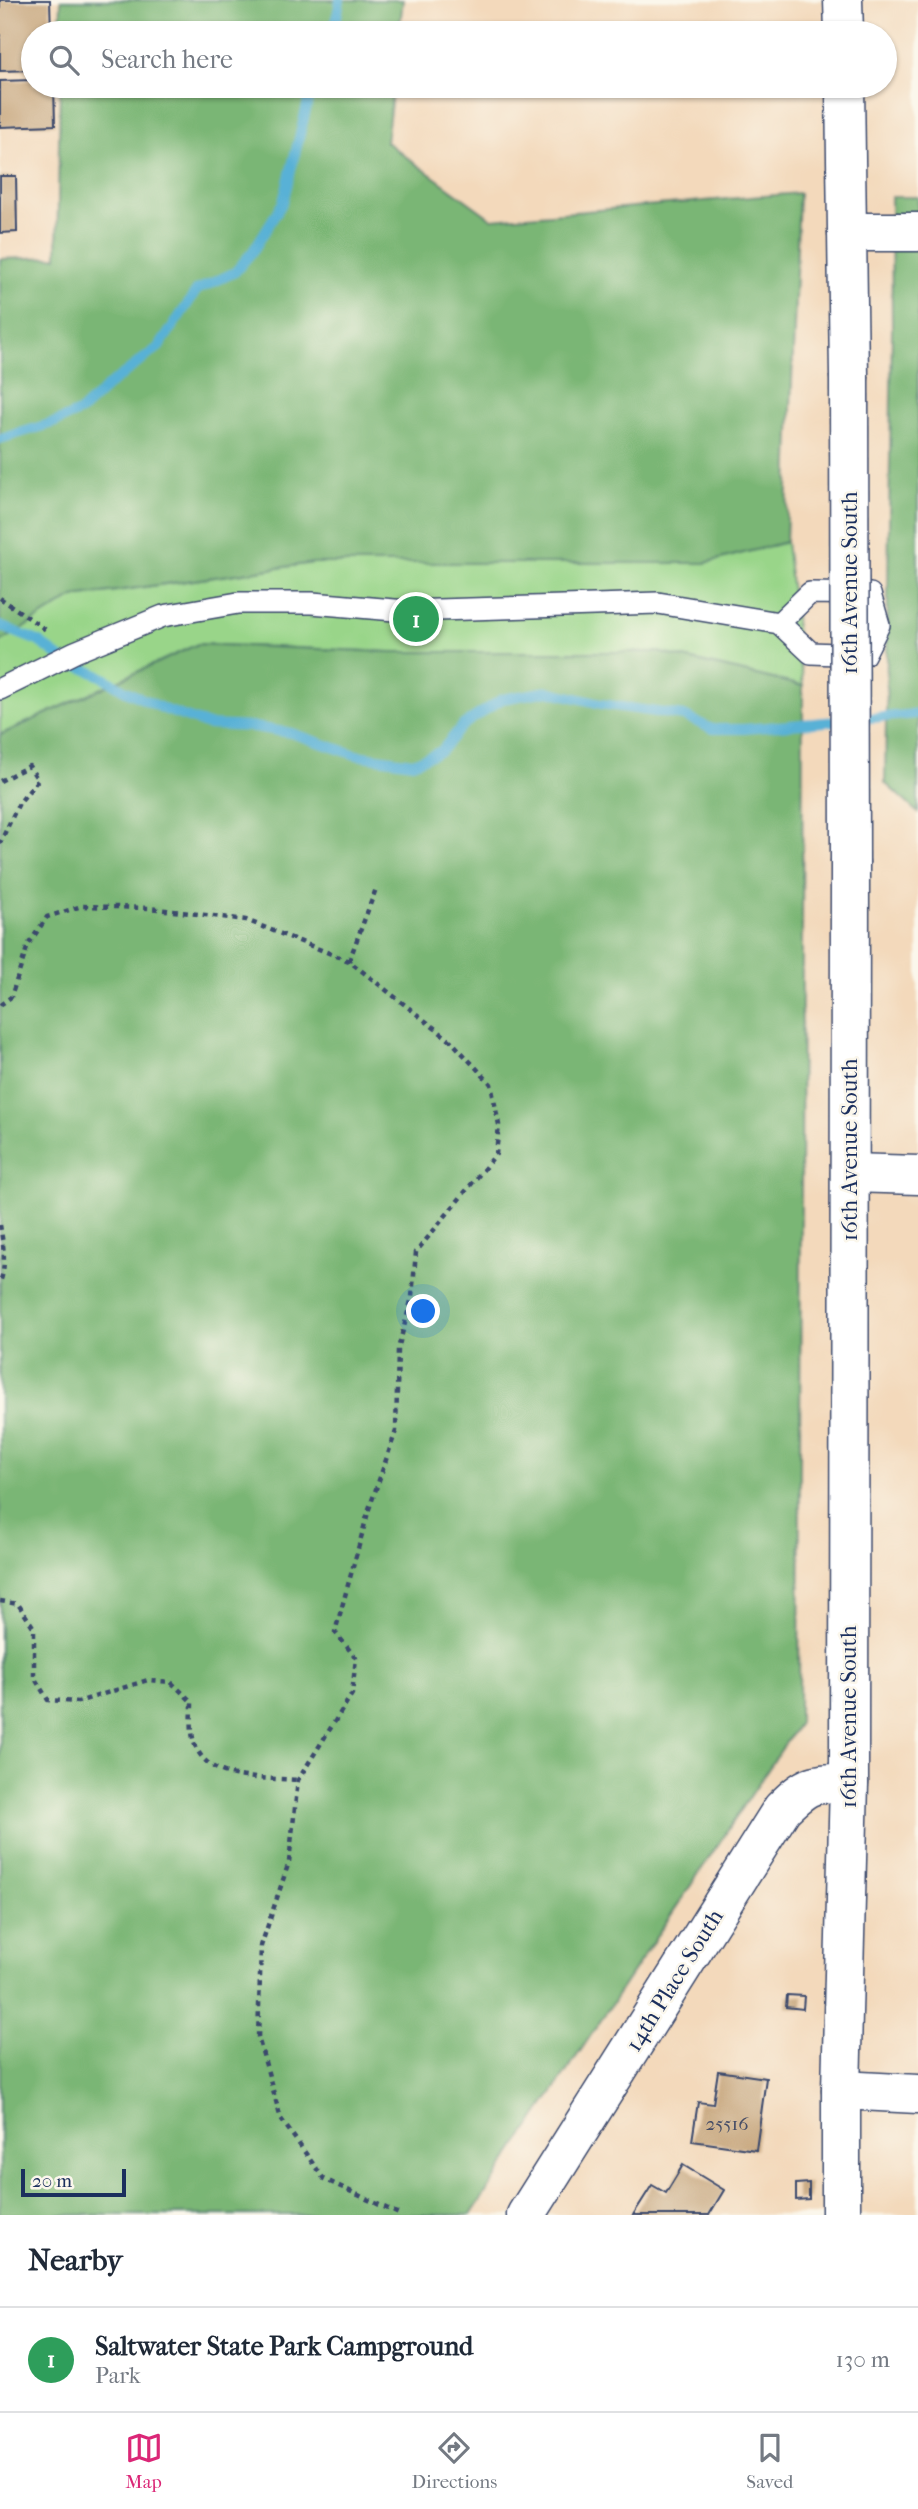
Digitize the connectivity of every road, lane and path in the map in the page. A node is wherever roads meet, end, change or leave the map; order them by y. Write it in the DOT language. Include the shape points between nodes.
graph roads {
  1 [pos="843,0"];
  2 [pos="844,21"];
  3 [pos="845,98"];
  4 [pos="847,232"];
  5 [pos="918,232"];
  6 [pos="0,598"];
  7 [pos="779,623"];
  8 [pos="75,652"];
  9 [pos="0,689"];
  10 [pos="0,781"];
  11 [pos="0,843"];
  12 [pos="377,886"];
  13 [pos="349,961"];
  14 [pos="0,1005"];
  15 [pos="850,1173"];
  16 [pos="918,1175"];
  17 [pos="0,1225"];
  18 [pos="0,1282"];
  19 [pos="0,1601"];
  20 [pos="298,1780"];
  21 [pos="849,1783"];
  22 [pos="841,2090"];
  23 [pos="918,2094"];
  24 [pos="401,2215"];
  25 [pos="526,2215"];
  26 [pos="841,2215"];
  1 -- 2 [label="main road"];
  3 -- 4 [label="main road, 16th Avenue South"];
  4 -- 5 [label="main road"];
  4 -- 15 [label="main road, 16th Avenue South, bridge"];
  6 -- 8 [label="path"];
  7 -- 7 [label="lane" via="811,653 864,655 879,625 870,594 810,593"];
  7 -- 8 [label="lane" via="658,603 406,611 312,603 238,603 163,616"];
  8 -- 9 [label="lane"];
  10 -- 11 [label="path" via="29,766 38,780 19,803"];
  12 -- 13 [label="path"];
  13 -- 14 [label="path" via="246,920 149,908 82,906 47,917 27,945 11,997"];
  13 -- 20 [label="path" via="452,1041 491,1084 499,1125 496,1153 416,1252 412,1297 398,1349 396,1431 335,1632 356,1658 352,1694"];
  15 -- 16 [label="main road"];
  15 -- 21 [label="main road, 16th Avenue South"];
  17 -- 18 [label="path"];
  19 -- 20 [label="path" via="18,1604 34,1628 34,1677 48,1700 78,1702 148,1681 171,1682 192,1702 194,1743 204,1761 226,1775"];
  20 -- 24 [label="path" via="289,1862 261,1946 258,2037 281,2119 324,2179"];
  21 -- 22 [label="main road, 16th Avenue South"];
  21 -- 25 [label="main road, 14th Place South" via="815,1783 782,1809"];
  22 -- 23 [label="main road"];
  22 -- 26 [label="main road, 16th Avenue South"];
}
